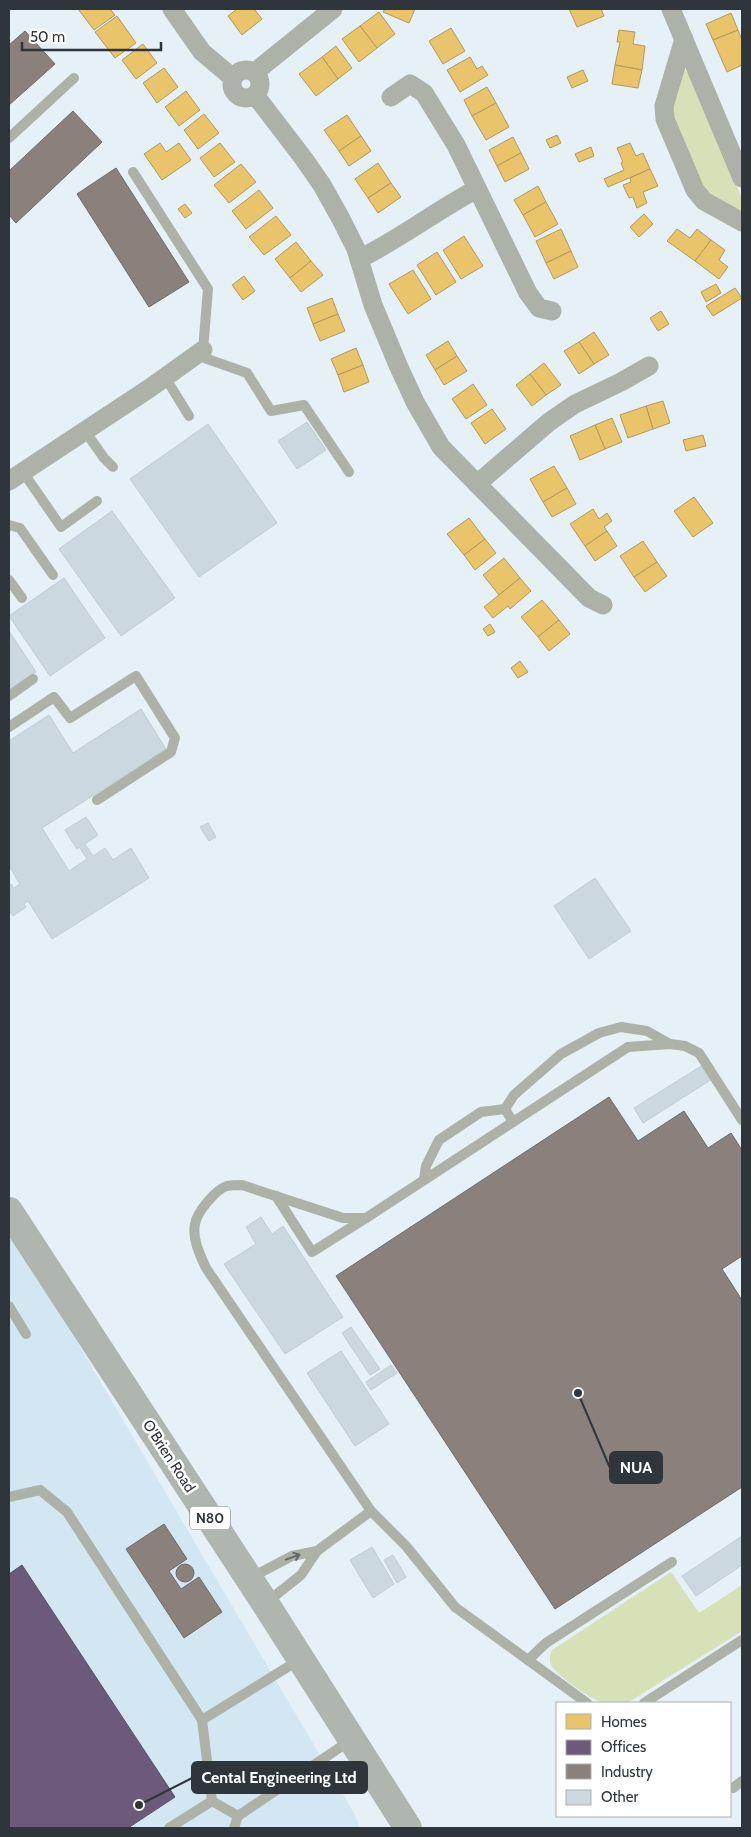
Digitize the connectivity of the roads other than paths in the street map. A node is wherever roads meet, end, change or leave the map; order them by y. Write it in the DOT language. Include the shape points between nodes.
graph roads {
  1 [pos="172,9"];
  2 [pos="333,9"];
  3 [pos="671,9"];
  4 [pos="684,39"];
  5 [pos="255,72"];
  6 [pos="74,78"];
  7 [pos="233,78"];
  8 [pos="256,95"];
  9 [pos="391,97"];
  10 [pos="9,138"];
  11 [pos="133,172"];
  12 [pos="742,178"];
  13 [pos="477,189"];
  14 [pos="742,222"];
  15 [pos="359,259"];
  16 [pos="552,310"];
  17 [pos="199,352"];
  18 [pos="649,366"];
  19 [pos="165,377"];
  20 [pos="189,416"];
  21 [pos="85,431"];
  22 [pos="113,467"];
  23 [pos="349,472"];
  24 [pos="16,476"];
  25 [pos="477,484"];
  26 [pos="98,501"];
  27 [pos="9,525"];
  28 [pos="53,575"];
  29 [pos="9,580"];
  30 [pos="22,598"];
  31 [pos="603,605"];
  32 [pos="33,679"];
  33 [pos="9,696"];
  34 [pos="9,726"];
  35 [pos="98,800"];
  36 [pos="670,1044"];
  37 [pos="505,1109"];
  38 [pos="742,1120"];
  39 [pos="513,1122"];
  40 [pos="424,1180"];
  41 [pos="276,1196"];
  42 [pos="9,1211"];
  43 [pos="367,1217"];
  44 [pos="9,1306"];
  45 [pos="26,1334"];
  46 [pos="9,1497"];
  47 [pos="371,1511"];
  48 [pos="317,1551"];
  49 [pos="672,1562"];
  50 [pos="249,1578"];
  51 [pos="265,1603"];
  52 [pos="742,1640"];
  53 [pos="301,1659"];
  54 [pos="528,1660"];
  55 [pos="586,1702"];
  56 [pos="646,1702"];
  57 [pos="202,1720"];
  58 [pos="352,1739"];
  59 [pos="742,1781"];
  60 [pos="733,1788"];
  61 [pos="212,1802"];
  62 [pos="238,1816"];
  63 [pos="169,1828"];
  64 [pos="234,1828"];
  65 [pos="408,1828"];
  1 -- 7 [label="street" via="202,52"];
  2 -- 5 [label="street"];
  3 -- 4 [label="street"];
  4 -- 12 [label="street"];
  4 -- 14 [label="street" via="664,106 665,119 695,190 704,201"];
  5 -- 7 [label="street" via="244,70"];
  5 -- 8 [label="street" via="260,82"];
  6 -- 10 [label="lane"];
  7 -- 8 [label="street" via="232,87 238,96 249,98"];
  8 -- 15 [label="street" via="322,185"];
  9 -- 13 [label="street" via="410,84 424,92 456,145"];
  11 -- 17 [label="lane" via="208,290"];
  13 -- 15 [label="street"];
  13 -- 16 [label="street" via="528,292 538,308"];
  15 -- 25 [label="street" via="415,402 441,447"];
  17 -- 19 [label="street"];
  17 -- 23 [label="lane" via="247,373 271,411 304,406"];
  18 -- 25 [label="street" via="575,404"];
  19 -- 20 [label="lane"];
  19 -- 21 [label="street"];
  21 -- 22 [label="lane"];
  21 -- 24 [label="street"];
  24 -- 26 [label="lane" via="61,527"];
  25 -- 31 [label="street" via="589,598"];
  27 -- 28 [label="lane" via="20,528"];
  29 -- 30 [label="lane"];
  32 -- 33 [label="lane"];
  34 -- 35 [label="lane" via="54,697 70,718 136,676 175,738 171,752"];
  36 -- 37 [label="lane" via="647,1031 621,1027 599,1033 561,1054 514,1095"];
  36 -- 38 [label="lane" via="685,1046 699,1054"];
  36 -- 39 [label="lane" via="628,1047"];
  37 -- 39 [label="lane"];
  37 -- 40 [label="lane" via="481,1112 439,1140 426,1166"];
  39 -- 40 [label="lane"];
  40 -- 43 [label="lane"];
  41 -- 43 [label="lane" via="343,1218"];
  41 -- 43 [label="lane" via="312,1252"];
  41 -- 47 [label="lane" via="242,1185 225,1186 201,1210 194,1224 196,1246 206,1268"];
  42 -- 50 [label="main road, O'Brien Road / N80"];
  44 -- 45 [label="lane"];
  46 -- 57 [label="lane" via="40,1490 67,1512"];
  47 -- 48 [label="lane"];
  47 -- 54 [label="lane" via="406,1546 455,1607"];
  50 -- 48 [label="lane, one-way" via="292,1556"];
  48 -- 51 [label="lane" via="302,1575"];
  49 -- 54 [label="lane" via="546,1643"];
  50 -- 51 [label="main road, O'Brien Road / N80"];
  51 -- 53 [label="main road, O'Brien Road / N80"];
  52 -- 56 [label="lane"];
  53 -- 57 [label="lane"];
  53 -- 58 [label="main road, O'Brien Road / N80"];
  54 -- 55 [label="lane"];
  57 -- 61 [label="lane"];
  58 -- 62 [label="lane"];
  58 -- 65 [label="main road, O'Brien Road / N80"];
  59 -- 60 [label="lane"];
  61 -- 62 [label="lane"];
  61 -- 63 [label="lane"];
  62 -- 64 [label="lane"];
}
